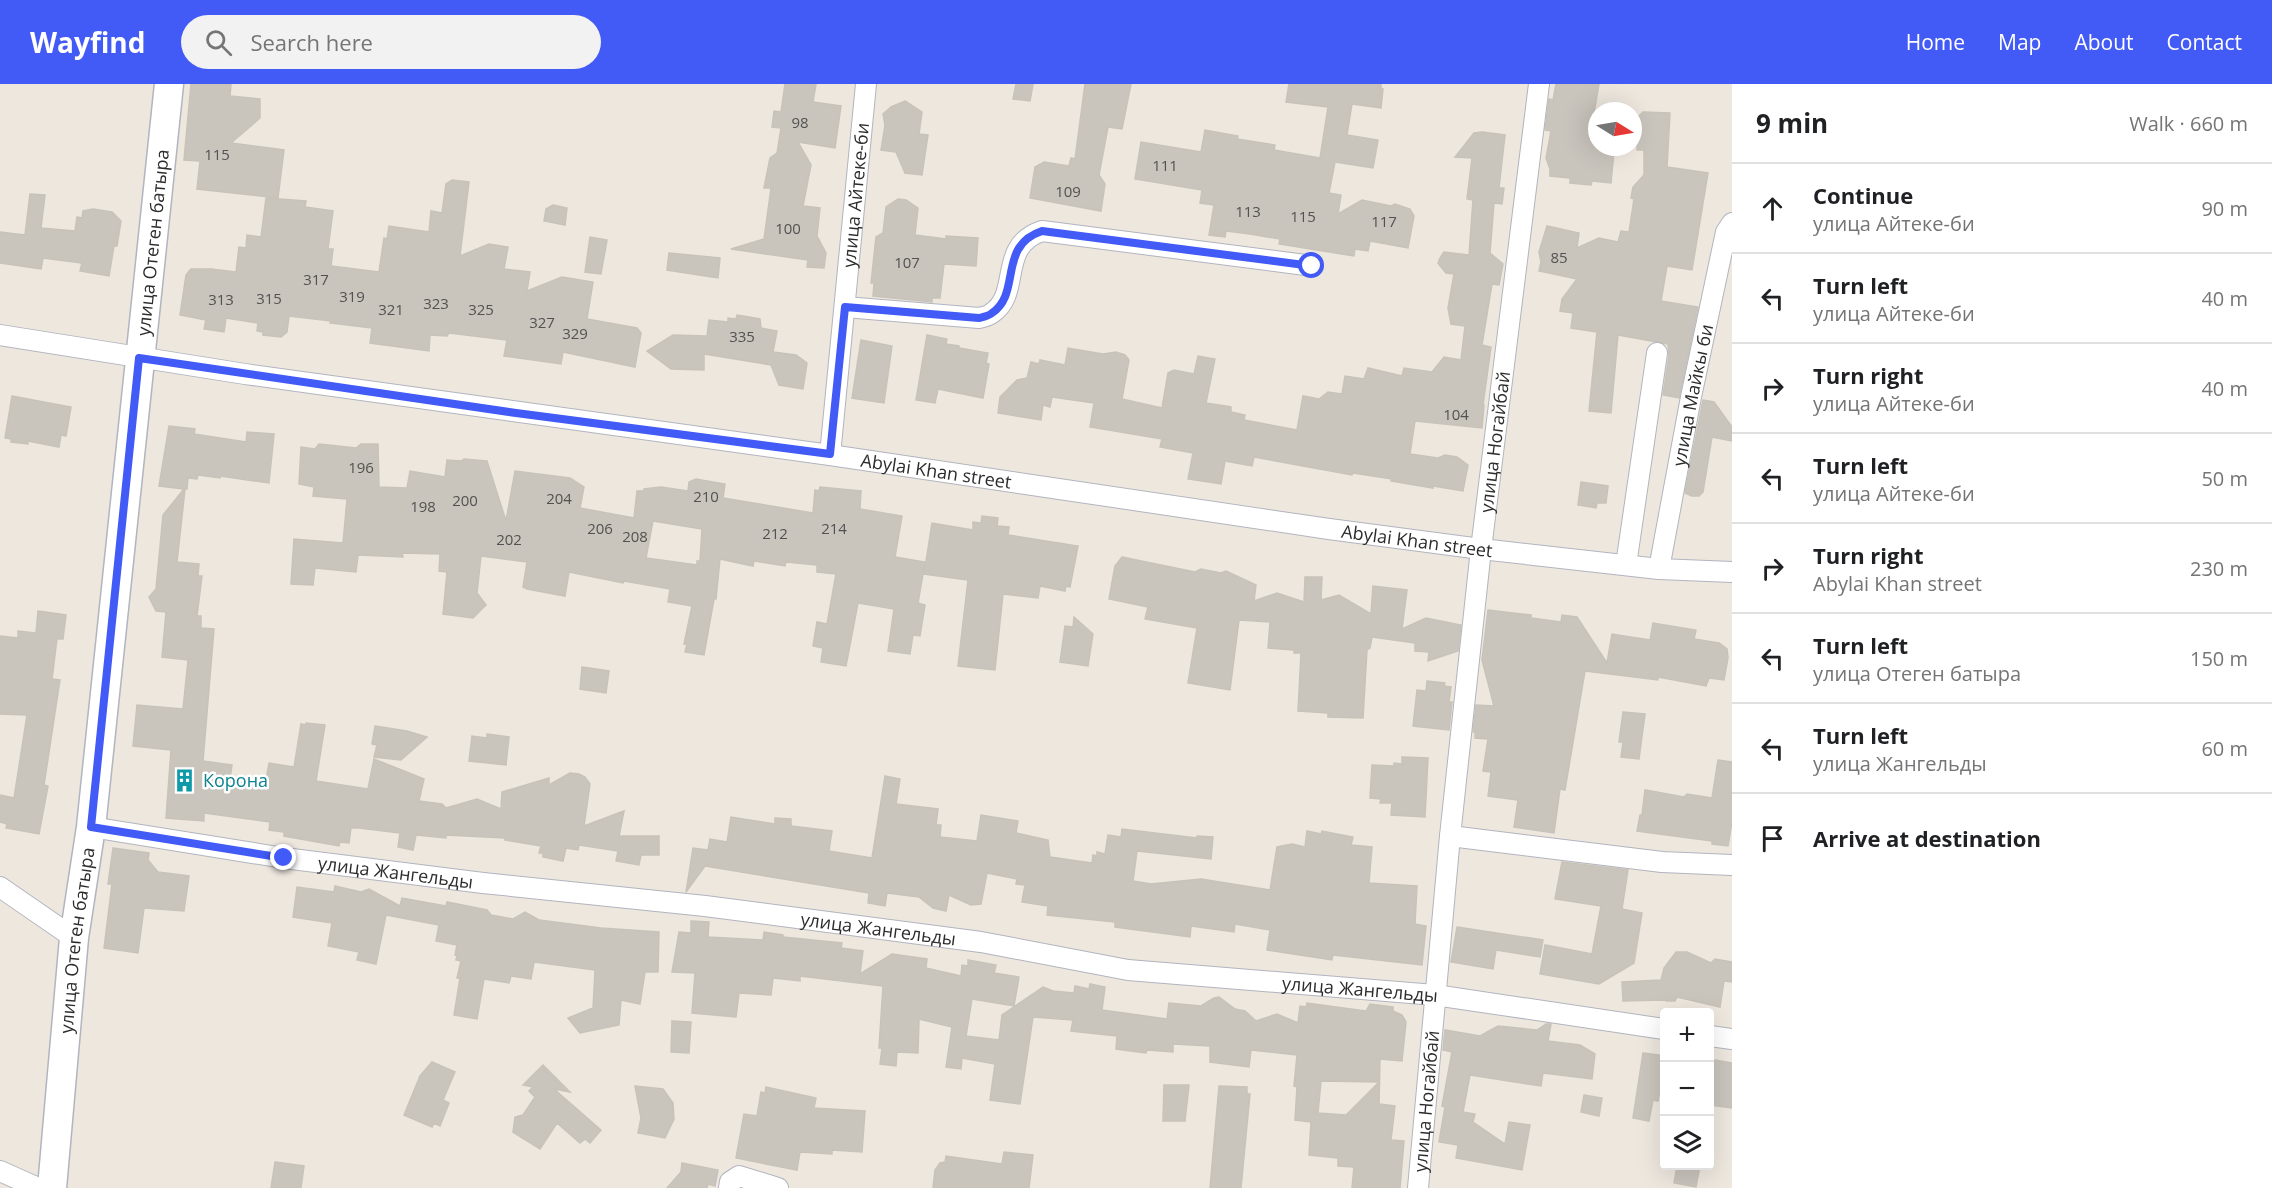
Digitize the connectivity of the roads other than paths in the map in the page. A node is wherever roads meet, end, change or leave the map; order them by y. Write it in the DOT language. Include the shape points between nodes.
graph roads {
  1 [pos="169,84"];
  2 [pos="866,84"];
  3 [pos="1539,84"];
  4 [pos="1732,223"];
  5 [pos="1312,266"];
  6 [pos="845,307"];
  7 [pos="0,335"];
  8 [pos="1657,353"];
  9 [pos="139,358"];
  10 [pos="830,454"];
  11 [pos="1481,549"];
  12 [pos="1626,565"];
  13 [pos="1659,569"];
  14 [pos="1732,572"];
  15 [pos="91,827"];
  16 [pos="1450,836"];
  17 [pos="1732,865"];
  18 [pos="0,887"];
  19 [pos="74,938"];
  20 [pos="1435,995"];
  21 [pos="1660,1028"];
  22 [pos="1714,1037"];
  23 [pos="1732,1039"];
  24 [pos="0,1171"];
  25 [pos="38,1188"];
  26 [pos="52,1188"];
  27 [pos="729,1188"];
  28 [pos="778,1188"];
  29 [pos="1418,1188"];
  1 -- 9 [label="main road, улица Отеген батыра"];
  2 -- 6 [label="street, улица Айтеке-би"];
  3 -- 11 [label="street, улица Ногайбай"];
  4 -- 13 [label="street, улица Майкы би" via="1726,232 1691,397"];
  5 -- 6 [label="street" via="1042,231 1030,235 1018,248 1003,301 986,316"];
  6 -- 10 [label="street, улица Айтеке-би"];
  7 -- 9 [label="street, Abylai Khan street"];
  8 -- 12 [label="street"];
  9 -- 10 [label="street, Abylai Khan street"];
  9 -- 15 [label="main road, улица Отеген батыра"];
  10 -- 11 [label="street, Abylai Khan street" via="1282,523"];
  11 -- 12 [label="street, Abylai Khan street"];
  11 -- 16 [label="street, улица Ногайбай"];
  12 -- 13 [label="street, Abylai Khan street"];
  13 -- 14 [label="street, Abylai Khan street"];
  15 -- 19 [label="main road, улица Отеген батыра"];
  15 -- 20 [label="street, улица Жангельды" via="284,858 981,942 1128,970"];
  16 -- 17 [label="street" via="1662,862"];
  16 -- 20 [label="street, улица Ногайбай"];
  18 -- 19 [label="street"];
  19 -- 26 [label="main road, улица Отеген батыра"];
  20 -- 21 [label="street, улица Жангельды"];
  20 -- 29 [label="street, улица Ногайбай"];
  22 -- 23 [label="street"];
  24 -- 25 [label="street"];
  27 -- 28 [label="street" via="730,1182 739,1176"];
}
